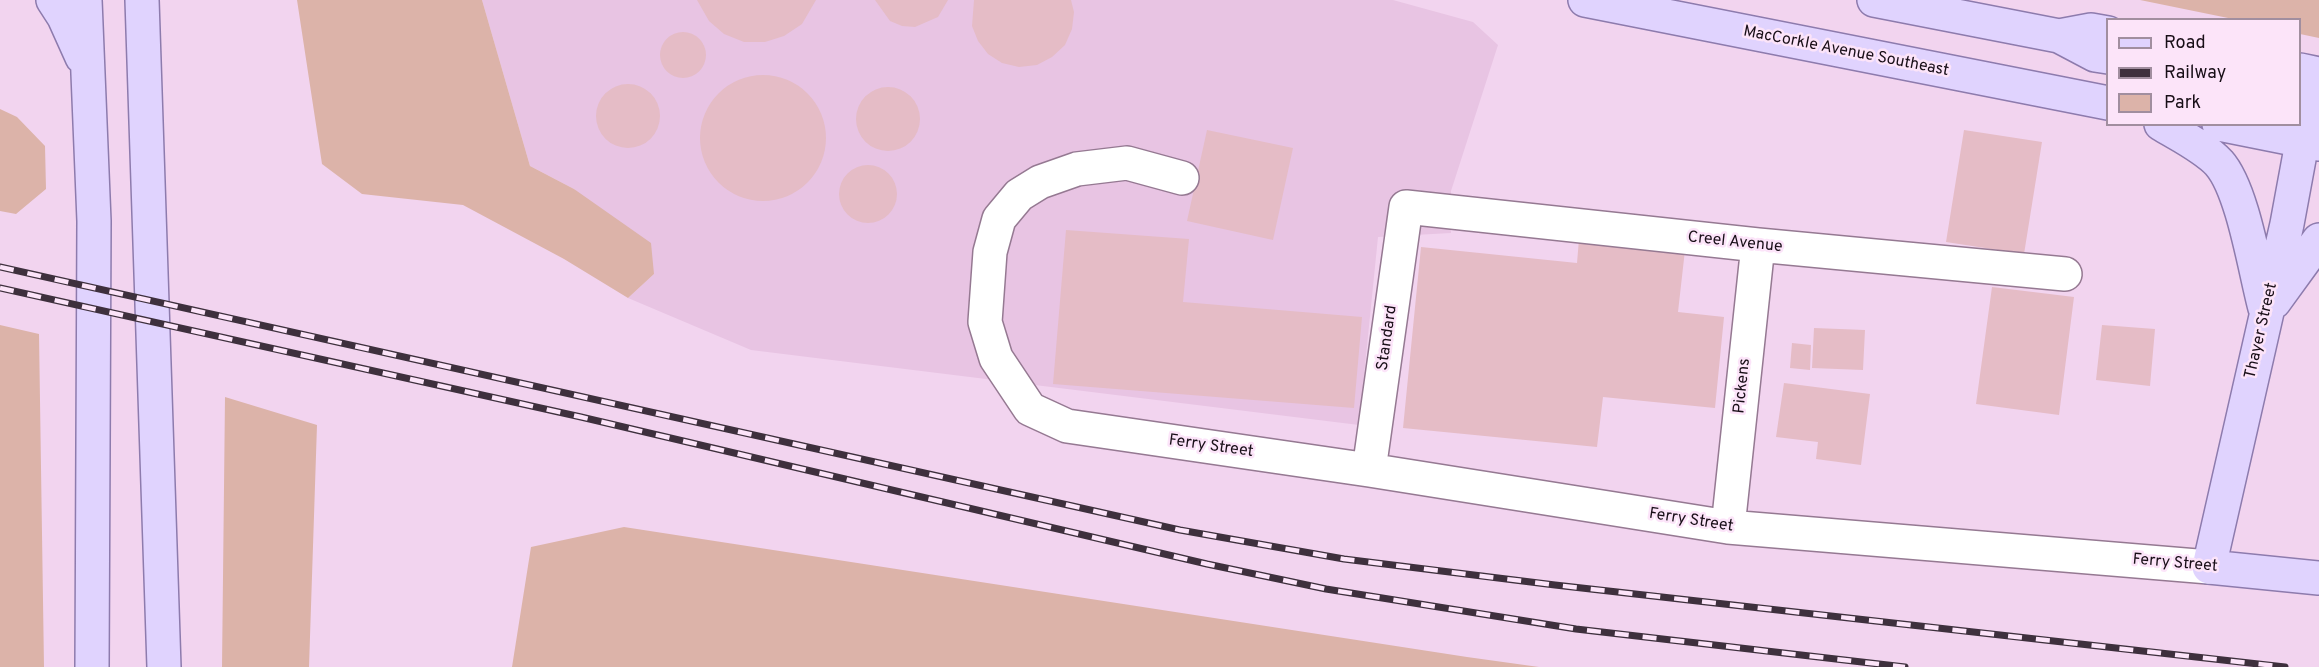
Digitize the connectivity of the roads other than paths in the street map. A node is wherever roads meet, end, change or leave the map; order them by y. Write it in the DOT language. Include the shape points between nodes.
graph roads {
  1 [pos="52,0"];
  2 [pos="85,0"];
  3 [pos="142,0"];
  4 [pos="162,0"];
  5 [pos="1585,0"];
  6 [pos="1874,0"];
  7 [pos="2106,33"];
  8 [pos="2060,36"];
  9 [pos="2106,57"];
  10 [pos="145,66"];
  11 [pos="88,70"];
  12 [pos="2310,85"];
  13 [pos="2106,103"];
  14 [pos="2164,126"];
  15 [pos="2229,126"];
  16 [pos="2311,143"];
  17 [pos="1182,178"];
  18 [pos="1406,207"];
  19 [pos="2319,240"];
  20 [pos="1758,245"];
  21 [pos="2065,274"];
  22 [pos="2266,313"];
  23 [pos="1369,470"];
  24 [pos="1728,527"];
  25 [pos="2209,567"];
  26 [pos="2319,578"];
  27 [pos="92,667"];
  28 [pos="164,667"];
  1 -- 11 [label="main road"];
  2 -- 11 [label="main road"];
  3 -- 10 [label="main road"];
  4 -- 10 [label="main road"];
  5 -- 13 [label="main road, MacCorkle Avenue Southeast"];
  6 -- 8 [label="main road"];
  7 -- 8 [label="main road" via="2091,30"];
  8 -- 9 [label="main road"];
  10 -- 28 [label="main road"];
  11 -- 27 [label="main road" via="94,221"];
  12 -- 16 [label="main road, Thayer Street"];
  14 -- 22 [label="main road" via="2218,162 2229,178 2239,201"];
  15 -- 16 [label="main road"];
  16 -- 22 [label="main road, Thayer Street"];
  17 -- 23 [label="street, Ferry Street" via="1127,163 1077,169 1040,182 1019,195 999,219 990,252 985,322 996,358 1030,409 1067,426"];
  18 -- 20 [label="street, Creel Avenue"];
  18 -- 23 [label="street, Standard"];
  19 -- 22 [label="main road"];
  20 -- 21 [label="street, Creel Avenue"];
  20 -- 24 [label="street, Pickens"];
  22 -- 25 [label="main road, Thayer Street"];
  23 -- 24 [label="street, Ferry Street"];
  24 -- 25 [label="street, Ferry Street"];
  25 -- 26 [label="main road, Ferry Street"];
}
